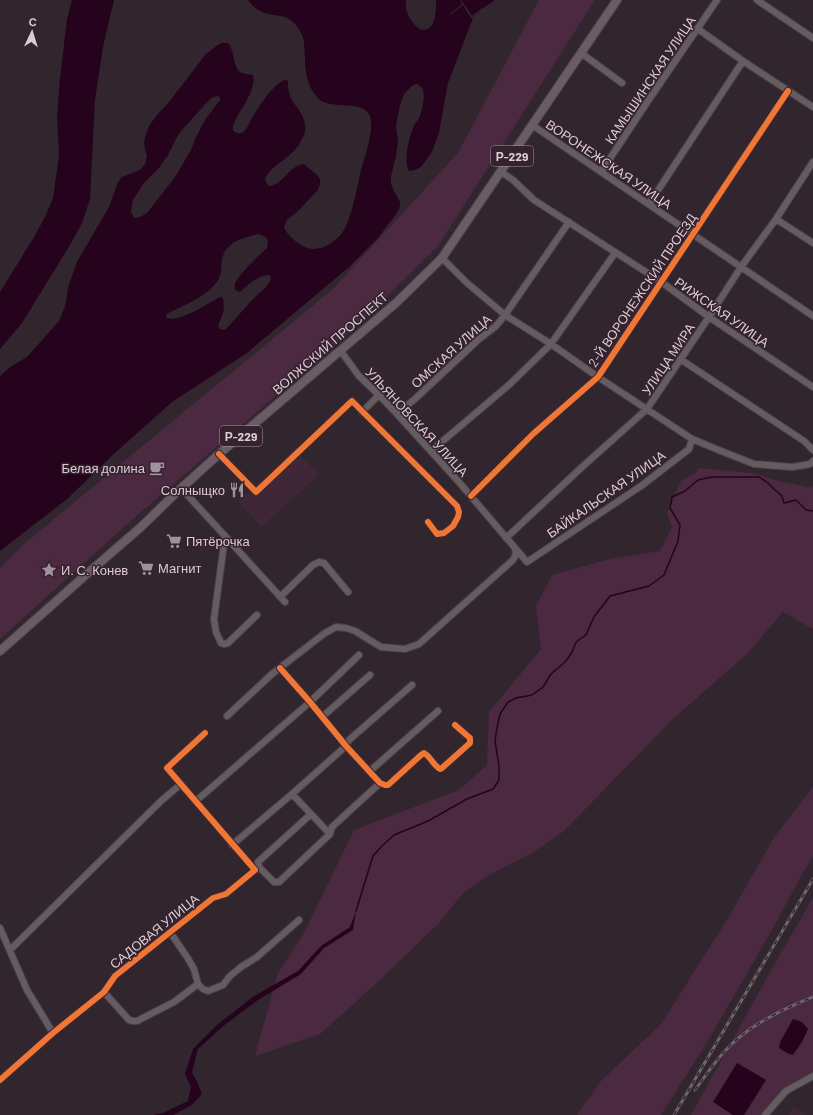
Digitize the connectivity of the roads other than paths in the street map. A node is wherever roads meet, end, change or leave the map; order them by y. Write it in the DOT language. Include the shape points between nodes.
graph roads {
  1 [pos="617,0"];
  2 [pos="717,0"];
  3 [pos="757,0"];
  4 [pos="698,29"];
  5 [pos="813,38"];
  6 [pos="581,53"];
  7 [pos="743,61"];
  8 [pos="622,83"];
  9 [pos="788,91"];
  10 [pos="813,107"];
  11 [pos="532,125"];
  12 [pos="813,162"];
  13 [pos="501,172"];
  14 [pos="601,172"];
  15 [pos="807,172"];
  16 [pos="813,176"];
  17 [pos="649,204"];
  18 [pos="776,218"];
  19 [pos="569,222"];
  20 [pos="693,234"];
  21 [pos="813,244"];
  22 [pos="615,253"];
  23 [pos="442,258"];
  24 [pos="741,267"];
  25 [pos="660,281"];
  26 [pos="505,315"];
  27 [pos="813,316"];
  28 [pos="709,318"];
  29 [pos="551,344"];
  30 [pos="340,350"];
  31 [pos="680,359"];
  32 [pos="598,377"];
  33 [pos="813,387"];
  34 [pos="379,395"];
  35 [pos="647,410"];
  36 [pos="362,412"];
  37 [pos="397,414"];
  38 [pos="692,439"];
  39 [pos="813,450"];
  40 [pos="431,451"];
  41 [pos="219,454"];
  42 [pos="813,461"];
  43 [pos="181,488"];
  44 [pos="471,496"];
  45 [pos="428,522"];
  46 [pos="226,536"];
  47 [pos="506,538"];
  48 [pos="515,548"];
  49 [pos="527,562"];
  50 [pos="348,592"];
  51 [pos="280,597"];
  52 [pos="285,602"];
  53 [pos="257,615"];
  54 [pos="0,651"];
  55 [pos="360,655"];
  56 [pos="280,668"];
  57 [pos="370,674"];
  58 [pos="412,685"];
  59 [pos="310,702"];
  60 [pos="438,711"];
  61 [pos="227,716"];
  62 [pos="322,717"];
  63 [pos="455,724"];
  64 [pos="205,733"];
  65 [pos="346,746"];
  66 [pos="370,771"];
  67 [pos="380,783"];
  68 [pos="181,784"];
  69 [pos="292,794"];
  70 [pos="196,802"];
  71 [pos="311,814"];
  72 [pos="330,834"];
  73 [pos="232,845"];
  74 [pos="299,920"];
  75 [pos="0,928"];
  76 [pos="170,932"];
  77 [pos="10,950"];
  78 [pos="198,984"];
  79 [pos="104,992"];
  80 [pos="53,1033"];
  81 [pos="813,1076"];
  82 [pos="0,1080"];
  83 [pos="765,1115"];
  1 -- 6 [label="main road, ВОЛЖСКИЙ ПРОСПЕКТ / Р-229"];
  2 -- 4 [label="street, КАМЫШИНСКАЯ УЛИЦА"];
  3 -- 5 [label="street"];
  4 -- 7 [label="street"];
  4 -- 14 [label="street, КАМЫШИНСКАЯ УЛИЦА"];
  6 -- 8 [label="street"];
  6 -- 11 [label="main road, ВОЛЖСКИЙ ПРОСПЕКТ / Р-229"];
  7 -- 9 [label="street"];
  7 -- 17 [label="street"];
  9 -- 10 [label="street"];
  9 -- 20 [label="street, 2-Й ВОРОНЕЖСКИЙ ПРОЕЗД"];
  11 -- 13 [label="main road, ВОЛЖСКИЙ ПРОСПЕКТ / Р-229"];
  11 -- 14 [label="street, ВОРОНЕЖСКАЯ УЛИЦА"];
  12 -- 15 [label="street, УЛИЦА МИРА"];
  13 -- 19 [label="street, РИЖСКАЯ УЛИЦА" via="534,200"];
  13 -- 23 [label="main road, ВОЛЖСКИЙ ПРОСПЕКТ / Р-229"];
  14 -- 17 [label="street, ВОРОНЕЖСКАЯ УЛИЦА"];
  15 -- 16 [label="street"];
  15 -- 18 [label="street, УЛИЦА МИРА"];
  17 -- 20 [label="street, ВОРОНЕЖСКАЯ УЛИЦА"];
  18 -- 21 [label="street"];
  18 -- 24 [label="street, УЛИЦА МИРА"];
  19 -- 22 [label="street, РИЖСКАЯ УЛИЦА"];
  19 -- 26 [label="street, ОМСКАЯ УЛИЦА"];
  20 -- 24 [label="street, ВОРОНЕЖСКАЯ УЛИЦА"];
  20 -- 25 [label="street, 2-Й ВОРОНЕЖСКИЙ ПРОЕЗД"];
  22 -- 25 [label="street, РИЖСКАЯ УЛИЦА"];
  22 -- 29 [label="street"];
  23 -- 26 [label="street"];
  23 -- 30 [label="main road, ВОЛЖСКИЙ ПРОСПЕКТ / Р-229" via="396,303"];
  24 -- 27 [label="street, ВОРОНЕЖСКАЯ УЛИЦА"];
  24 -- 28 [label="street, УЛИЦА МИРА"];
  25 -- 28 [label="street, РИЖСКАЯ УЛИЦА"];
  25 -- 32 [label="street, 2-Й ВОРОНЕЖСКИЙ ПРОЕЗД"];
  26 -- 29 [label="street"];
  26 -- 37 [label="street, ОМСКАЯ УЛИЦА" via="496,326"];
  28 -- 31 [label="street, УЛИЦА МИРА"];
  28 -- 33 [label="street, РИЖСКАЯ УЛИЦА"];
  29 -- 32 [label="street"];
  29 -- 40 [label="street" via="510,384"];
  30 -- 34 [label="street, УЛЬЯНОВСКАЯ УЛИЦА" via="359,376"];
  30 -- 41 [label="main road, ВОЛЖСКИЙ ПРОСПЕКТ / Р-229"];
  31 -- 35 [label="street, УЛИЦА МИРА"];
  31 -- 39 [label="street" via="804,441"];
  32 -- 35 [label="street"];
  32 -- 44 [label="street, 2-Й ВОРОНЕЖСКИЙ ПРОЕЗД" via="533,434"];
  34 -- 36 [label="street"];
  34 -- 37 [label="street, УЛЬЯНОВСКАЯ УЛИЦА"];
  35 -- 38 [label="street"];
  35 -- 47 [label="street, УЛИЦА МИРА"];
  36 -- 41 [label="street" via="352,401 256,492"];
  36 -- 45 [label="street" via="456,506 459,512 453,526 444,533 437,534"];
  37 -- 40 [label="street, УЛЬЯНОВСКАЯ УЛИЦА"];
  38 -- 42 [label="street" via="754,464 792,467 810,464"];
  38 -- 49 [label="street, БАЙКАЛЬСКАЯ УЛИЦА" via="689,449 641,486"];
  40 -- 44 [label="street, УЛЬЯНОВСКАЯ УЛИЦА"];
  41 -- 43 [label="main road, ВОЛЖСКИЙ ПРОСПЕКТ / Р-229"];
  43 -- 46 [label="street"];
  43 -- 54 [label="main road, ВОЛЖСКИЙ ПРОСПЕКТ / Р-229" via="141,527"];
  44 -- 47 [label="street, УЛЬЯНОВСКАЯ УЛИЦА"];
  46 -- 51 [label="street"];
  46 -- 53 [label="street" via="214,619 221,643 228,643"];
  47 -- 48 [label="street, УЛЬЯНОВСКАЯ УЛИЦА"];
  48 -- 49 [label="street, УЛЬЯНОВСКАЯ УЛИЦА"];
  48 -- 56 [label="street" via="513,560 419,644 405,649 381,647 355,631 336,627"];
  50 -- 51 [label="street" via="324,563 319,562"];
  51 -- 52 [label="street"];
  55 -- 59 [label="street"];
  56 -- 59 [label="street"];
  56 -- 61 [label="street"];
  57 -- 62 [label="street"];
  58 -- 65 [label="street" via="349,740"];
  59 -- 62 [label="street"];
  59 -- 70 [label="street"];
  60 -- 66 [label="street"];
  62 -- 65 [label="street"];
  63 -- 67 [label="street" via="470,738 470,743 442,768 437,767 424,754 388,785"];
  64 -- 68 [label="street" via="167,768"];
  65 -- 66 [label="street"];
  65 -- 69 [label="street"];
  66 -- 67 [label="street"];
  67 -- 72 [label="street" via="332,827"];
  68 -- 70 [label="street"];
  68 -- 77 [label="street"];
  69 -- 71 [label="street"];
  69 -- 73 [label="street"];
  70 -- 73 [label="street"];
  71 -- 72 [label="street"];
  71 -- 72 [label="street" via="258,862 259,867 274,882 279,882"];
  73 -- 76 [label="street, САДОВАЯ УЛИЦА" via="255,870 226,894 213,898"];
  74 -- 78 [label="street" via="257,957 230,976 223,985 208,991"];
  75 -- 77 [label="street"];
  76 -- 78 [label="street" via="194,969"];
  76 -- 79 [label="street, САДОВАЯ УЛИЦА" via="115,976"];
  77 -- 80 [label="street" via="27,990"];
  78 -- 79 [label="street" via="174,1002 137,1021 128,1020"];
  79 -- 80 [label="street, САДОВАЯ УЛИЦА"];
  80 -- 82 [label="street, САДОВАЯ УЛИЦА"];
  81 -- 83 [label="street" via="786,1091"];
}
